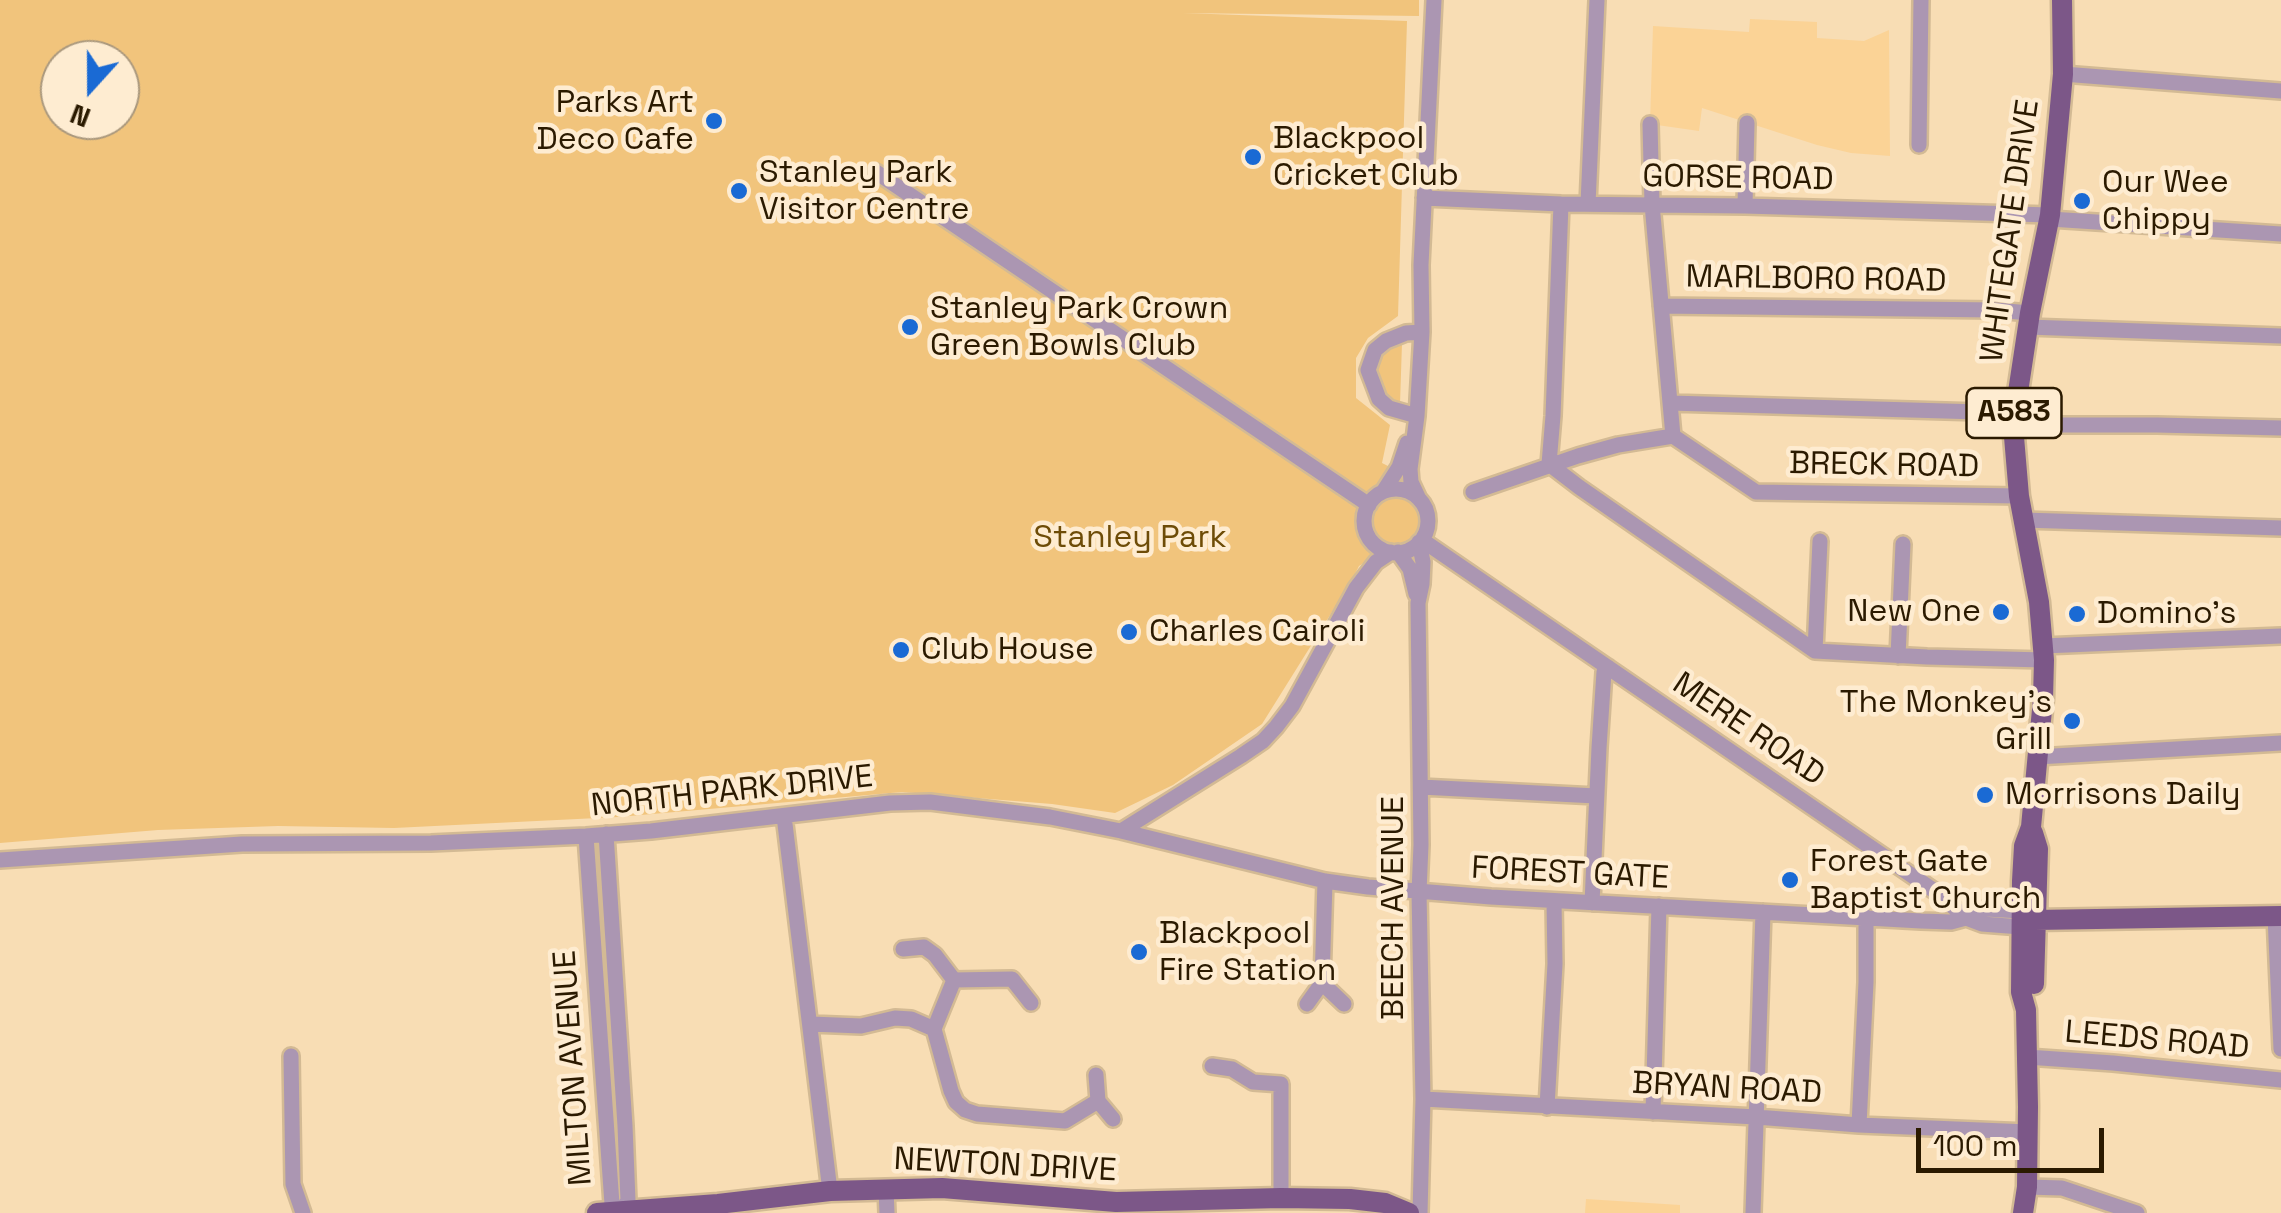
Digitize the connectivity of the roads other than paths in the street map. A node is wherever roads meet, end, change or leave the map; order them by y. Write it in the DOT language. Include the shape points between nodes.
graph roads {
  1 [pos="1434,0"];
  2 [pos="1597,0"];
  3 [pos="1921,0"];
  4 [pos="2062,0"];
  5 [pos="2063,74"];
  6 [pos="2281,91"];
  7 [pos="1747,122"];
  8 [pos="1650,124"];
  9 [pos="1919,145"];
  10 [pos="876,172"];
  11 [pos="1424,198"];
  12 [pos="1561,204"];
  13 [pos="1588,204"];
  14 [pos="1652,204"];
  15 [pos="1745,206"];
  16 [pos="2050,217"];
  17 [pos="2281,234"];
  18 [pos="1661,306"];
  19 [pos="2029,320"];
  20 [pos="1422,332"];
  21 [pos="2281,336"];
  22 [pos="1670,403"];
  23 [pos="1417,416"];
  24 [pos="2014,419"];
  25 [pos="2281,428"];
  26 [pos="1674,436"];
  27 [pos="1549,464"];
  28 [pos="1383,492"];
  29 [pos="1474,492"];
  30 [pos="2020,496"];
  31 [pos="1418,497"];
  32 [pos="1369,505"];
  33 [pos="2023,520"];
  34 [pos="2281,528"];
  35 [pos="1370,538"];
  36 [pos="1420,541"];
  37 [pos="1820,541"];
  38 [pos="1904,544"];
  39 [pos="1394,552"];
  40 [pos="1356,588"];
  41 [pos="1418,603"];
  42 [pos="2281,636"];
  43 [pos="1816,650"];
  44 [pos="2043,653"];
  45 [pos="1898,656"];
  46 [pos="1608,667"];
  47 [pos="2281,743"];
  48 [pos="2037,756"];
  49 [pos="1421,787"];
  50 [pos="1596,796"];
  51 [pos="784,816"];
  52 [pos="1121,831"];
  53 [pos="606,834"];
  54 [pos="586,836"];
  55 [pos="0,860"];
  56 [pos="1324,881"];
  57 [pos="1419,892"];
  58 [pos="1554,900"];
  59 [pos="1592,903"];
  60 [pos="1659,906"];
  61 [pos="1763,912"];
  62 [pos="2278,916"];
  63 [pos="1866,917"];
  64 [pos="1966,918"];
  65 [pos="2025,919"];
  66 [pos="903,950"];
  67 [pos="954,980"];
  68 [pos="1322,983"];
  69 [pos="1031,1004"];
  70 [pos="1308,1004"];
  71 [pos="1344,1004"];
  72 [pos="811,1024"];
  73 [pos="934,1029"];
  74 [pos="2281,1048"];
  75 [pos="291,1056"];
  76 [pos="2027,1057"];
  77 [pos="1212,1066"];
  78 [pos="1096,1075"];
  79 [pos="2281,1080"];
  80 [pos="1423,1100"];
  81 [pos="1098,1101"];
  82 [pos="1547,1107"];
  83 [pos="1654,1112"];
  84 [pos="1756,1117"];
  85 [pos="1113,1119"];
  86 [pos="1859,1125"];
  87 [pos="2028,1132"];
  88 [pos="2026,1188"];
  89 [pos="886,1189"];
  90 [pos="830,1192"];
  91 [pos="1282,1198"];
  92 [pos="1063,1206"];
  93 [pos="1236,1206"];
  94 [pos="620,1212"];
  95 [pos="303,1213"];
  96 [pos="596,1213"];
  97 [pos="887,1213"];
  98 [pos="1408,1213"];
  99 [pos="1420,1213"];
  100 [pos="1753,1213"];
  101 [pos="2024,1213"];
  102 [pos="2137,1213"];
  1 -- 11 [label="street"];
  2 -- 13 [label="street"];
  3 -- 9 [label="street"];
  4 -- 5 [label="main road, WHITEGATE DRIVE / A583"];
  5 -- 6 [label="street"];
  5 -- 16 [label="main road, WHITEGATE DRIVE / A583"];
  7 -- 15 [label="street"];
  8 -- 14 [label="street"];
  10 -- 32 [label="street"];
  11 -- 12 [label="street, GORSE ROAD"];
  11 -- 20 [label="street"];
  12 -- 13 [label="street, GORSE ROAD"];
  12 -- 27 [label="street"];
  13 -- 14 [label="street, GORSE ROAD"];
  14 -- 15 [label="street, GORSE ROAD"];
  14 -- 18 [label="street"];
  15 -- 16 [label="street, GORSE ROAD"];
  16 -- 17 [label="street, GORSE ROAD"];
  16 -- 19 [label="main road, WHITEGATE DRIVE / A583"];
  18 -- 19 [label="street, MARLBORO ROAD" via="1995,310"];
  18 -- 22 [label="street"];
  19 -- 21 [label="street, MARLBORO ROAD"];
  19 -- 24 [label="main road, WHITEGATE DRIVE / A583"];
  20 -- 23 [label="street"];
  20 -- 23 [label="street" via="1386,341 1368,370 1379,399"];
  22 -- 24 [label="street"];
  22 -- 26 [label="street"];
  23 -- 28 [label="street"];
  23 -- 31 [label="street" via="1410,475"];
  24 -- 25 [label="street"];
  24 -- 30 [label="main road, WHITEGATE DRIVE / A583"];
  26 -- 27 [label="street"];
  26 -- 30 [label="street, BRECK ROAD" via="1756,492"];
  27 -- 29 [label="street"];
  27 -- 43 [label="street"];
  28 -- 31 [label="street" via="1401,489"];
  28 -- 32 [label="street"];
  30 -- 33 [label="main road, WHITEGATE DRIVE / A583"];
  31 -- 36 [label="street" via="1428,521"];
  32 -- 35 [label="street"];
  33 -- 34 [label="street"];
  33 -- 44 [label="main road, WHITEGATE DRIVE / A583"];
  35 -- 39 [label="street"];
  35 -- 40 [label="street"];
  36 -- 39 [label="street"];
  36 -- 41 [label="street, BEECH AVENUE"];
  36 -- 46 [label="street, MERE ROAD"];
  37 -- 43 [label="street"];
  38 -- 45 [label="street"];
  39 -- 40 [label="street" via="1376,562"];
  39 -- 41 [label="street, BEECH AVENUE" via="1410,570"];
  40 -- 52 [label="street" via="1292,706 1263,741"];
  41 -- 49 [label="street, BEECH AVENUE"];
  42 -- 44 [label="street"];
  43 -- 45 [label="street"];
  44 -- 45 [label="street"];
  44 -- 48 [label="main road, WHITEGATE DRIVE / A583"];
  46 -- 50 [label="street"];
  46 -- 64 [label="street, MERE ROAD"];
  47 -- 48 [label="street"];
  48 -- 65 [label="main road, WHITEGATE DRIVE / A583" via="2032,827 2024,846"];
  49 -- 50 [label="street"];
  49 -- 57 [label="street, BEECH AVENUE"];
  50 -- 59 [label="street"];
  51 -- 52 [label="street, NORTH PARK DRIVE" via="930,802"];
  51 -- 53 [label="street, NORTH PARK DRIVE"];
  51 -- 72 [label="street"];
  52 -- 56 [label="street, FOREST GATE"];
  53 -- 54 [label="street, NORTH PARK DRIVE"];
  53 -- 94 [label="street, MILTON AVENUE" via="628,1201"];
  54 -- 55 [label="street, NORTH PARK DRIVE" via="242,844"];
  54 -- 94 [label="street, MILTON AVENUE" via="612,1204"];
  56 -- 57 [label="street, FOREST GATE"];
  56 -- 68 [label="street"];
  57 -- 58 [label="street, FOREST GATE"];
  57 -- 80 [label="street, BEECH AVENUE"];
  58 -- 59 [label="street, FOREST GATE"];
  58 -- 82 [label="street"];
  59 -- 60 [label="street, FOREST GATE"];
  60 -- 61 [label="street, FOREST GATE"];
  60 -- 83 [label="street"];
  61 -- 63 [label="street, FOREST GATE"];
  61 -- 84 [label="street"];
  62 -- 65 [label="main road"];
  62 -- 74 [label="street"];
  63 -- 64 [label="street, FOREST GATE"];
  63 -- 86 [label="street"];
  64 -- 65 [label="street" via="1980,910"];
  65 -- 76 [label="main road, WHITEGATE DRIVE / A583" via="2034,992 2026,1010"];
  66 -- 67 [label="street" via="924,947"];
  67 -- 69 [label="street" via="1012,972"];
  67 -- 73 [label="street"];
  68 -- 70 [label="street"];
  68 -- 71 [label="street"];
  72 -- 73 [label="street" via="861,1026 896,1018"];
  72 -- 90 [label="street"];
  73 -- 81 [label="street" via="951,1090 965,1110 1065,1120"];
  75 -- 95 [label="street" via="293,1184"];
  76 -- 79 [label="street, LEEDS ROAD"];
  76 -- 87 [label="main road, WHITEGATE DRIVE / A583"];
  77 -- 91 [label="street" via="1253,1082 1281,1084"];
  78 -- 81 [label="street"];
  80 -- 82 [label="street, BRYAN ROAD"];
  80 -- 99 [label="street, BEECH AVENUE"];
  81 -- 85 [label="street"];
  82 -- 83 [label="street, BRYAN ROAD"];
  83 -- 84 [label="street, BRYAN ROAD"];
  84 -- 86 [label="street, BRYAN ROAD"];
  84 -- 100 [label="street"];
  86 -- 87 [label="street, BRYAN ROAD"];
  87 -- 88 [label="main road, WHITEGATE DRIVE / A583"];
  88 -- 101 [label="main road, WHITEGATE DRIVE / A583"];
  88 -- 102 [label="street" via="2062,1188"];
  89 -- 90 [label="main road, NEWTON DRIVE"];
  89 -- 92 [label="main road, NEWTON DRIVE" via="942,1188"];
  89 -- 97 [label="street"];
  90 -- 94 [label="main road, NEWTON DRIVE"];
  91 -- 93 [label="main road, NEWTON DRIVE"];
  91 -- 98 [label="main road, NEWTON DRIVE" via="1363,1201"];
  92 -- 93 [label="main road, NEWTON DRIVE"];
  94 -- 96 [label="main road, NEWTON DRIVE"];
}
